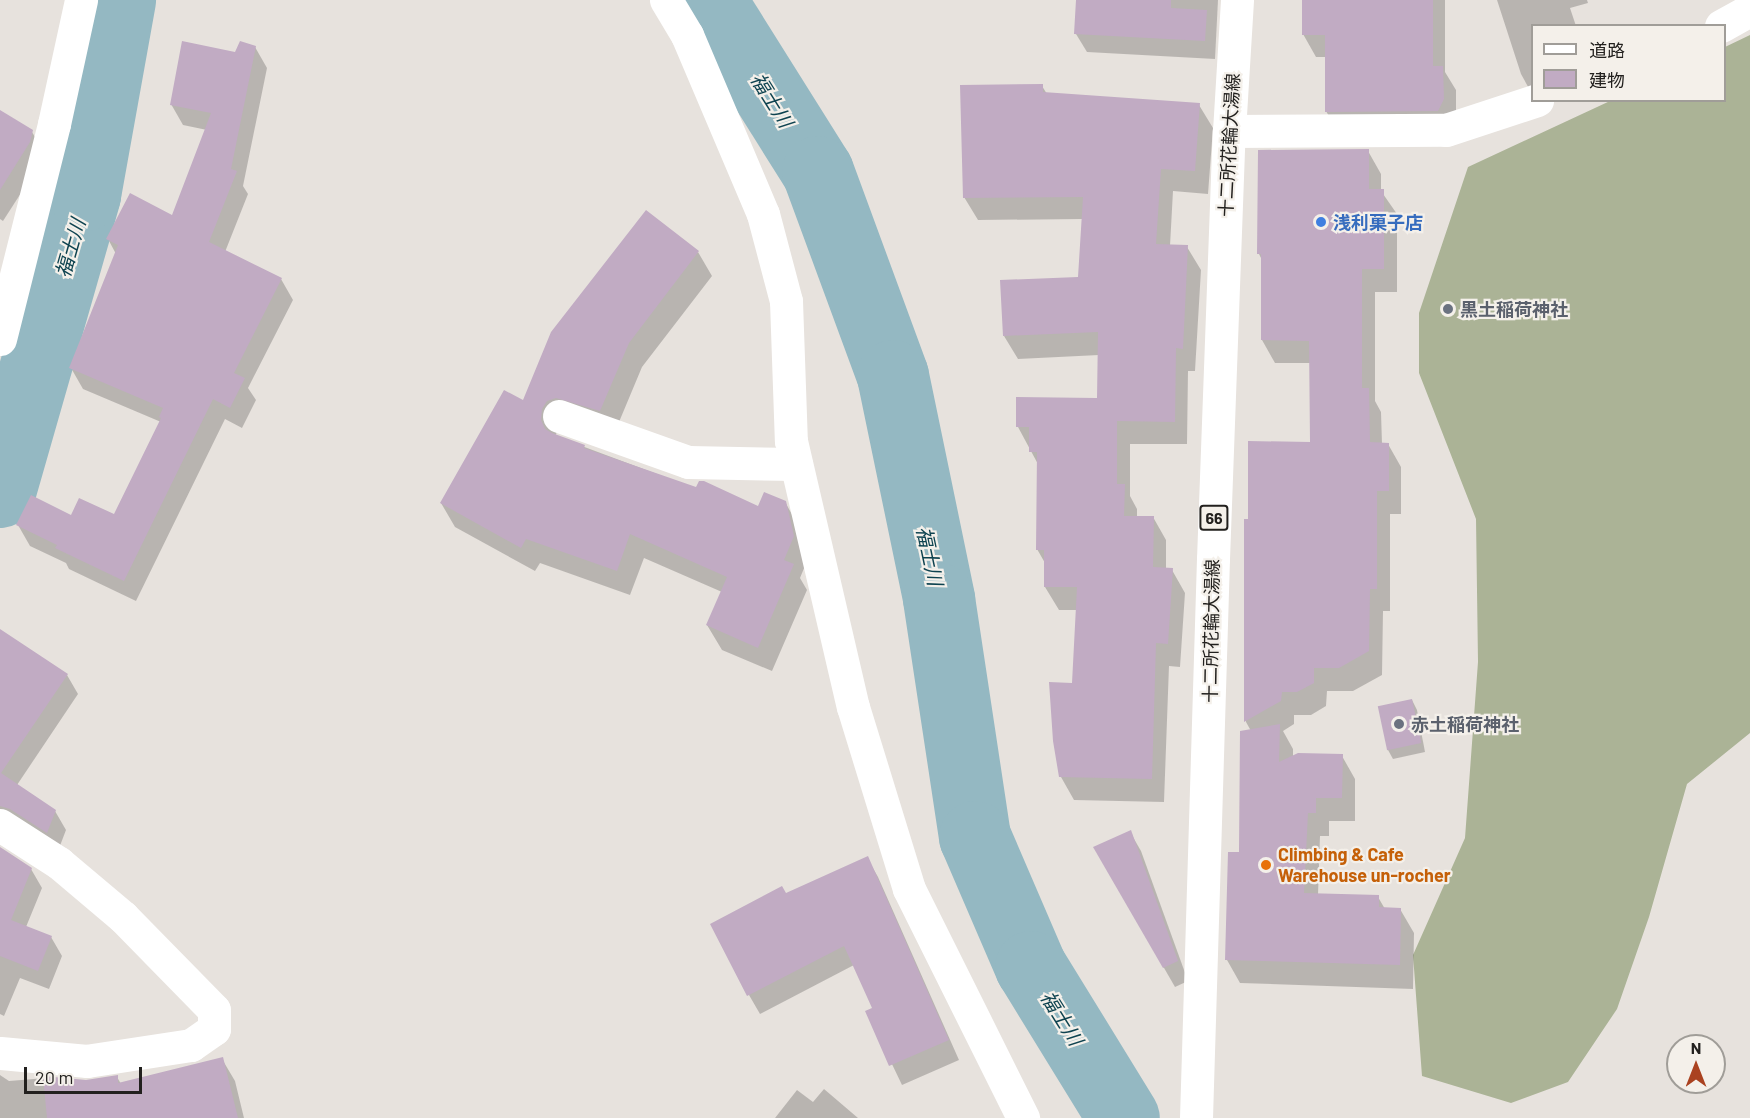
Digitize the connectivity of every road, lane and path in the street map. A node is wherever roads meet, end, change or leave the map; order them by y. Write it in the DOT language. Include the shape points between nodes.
graph roads {
  1 [pos="81,0"];
  2 [pos="666,0"];
  3 [pos="1237,0"];
  4 [pos="1750,10"];
  5 [pos="1725,24"];
  6 [pos="1531,102"];
  7 [pos="1229,131"];
  8 [pos="0,339"];
  9 [pos="559,416"];
  10 [pos="796,464"];
  11 [pos="0,825"];
  12 [pos="0,1053"];
  13 [pos="1023,1118"];
  14 [pos="1196,1118"];
  1 -- 8 [label="street"];
  2 -- 10 [label="street" via="687,35 763,214 786,301 791,441"];
  3 -- 7 [label="street, 十二所花輪大湯線 / 66"];
  4 -- 5 [label="street"];
  6 -- 7 [label="street" via="1446,130"];
  7 -- 14 [label="street, 十二所花輪大湯線 / 66"];
  9 -- 10 [label="street" via="688,462"];
  10 -- 13 [label="street" via="853,707 909,889"];
  11 -- 12 [label="street" via="59,863 123,917 214,1010 214,1029 192,1045 87,1061"];
}
